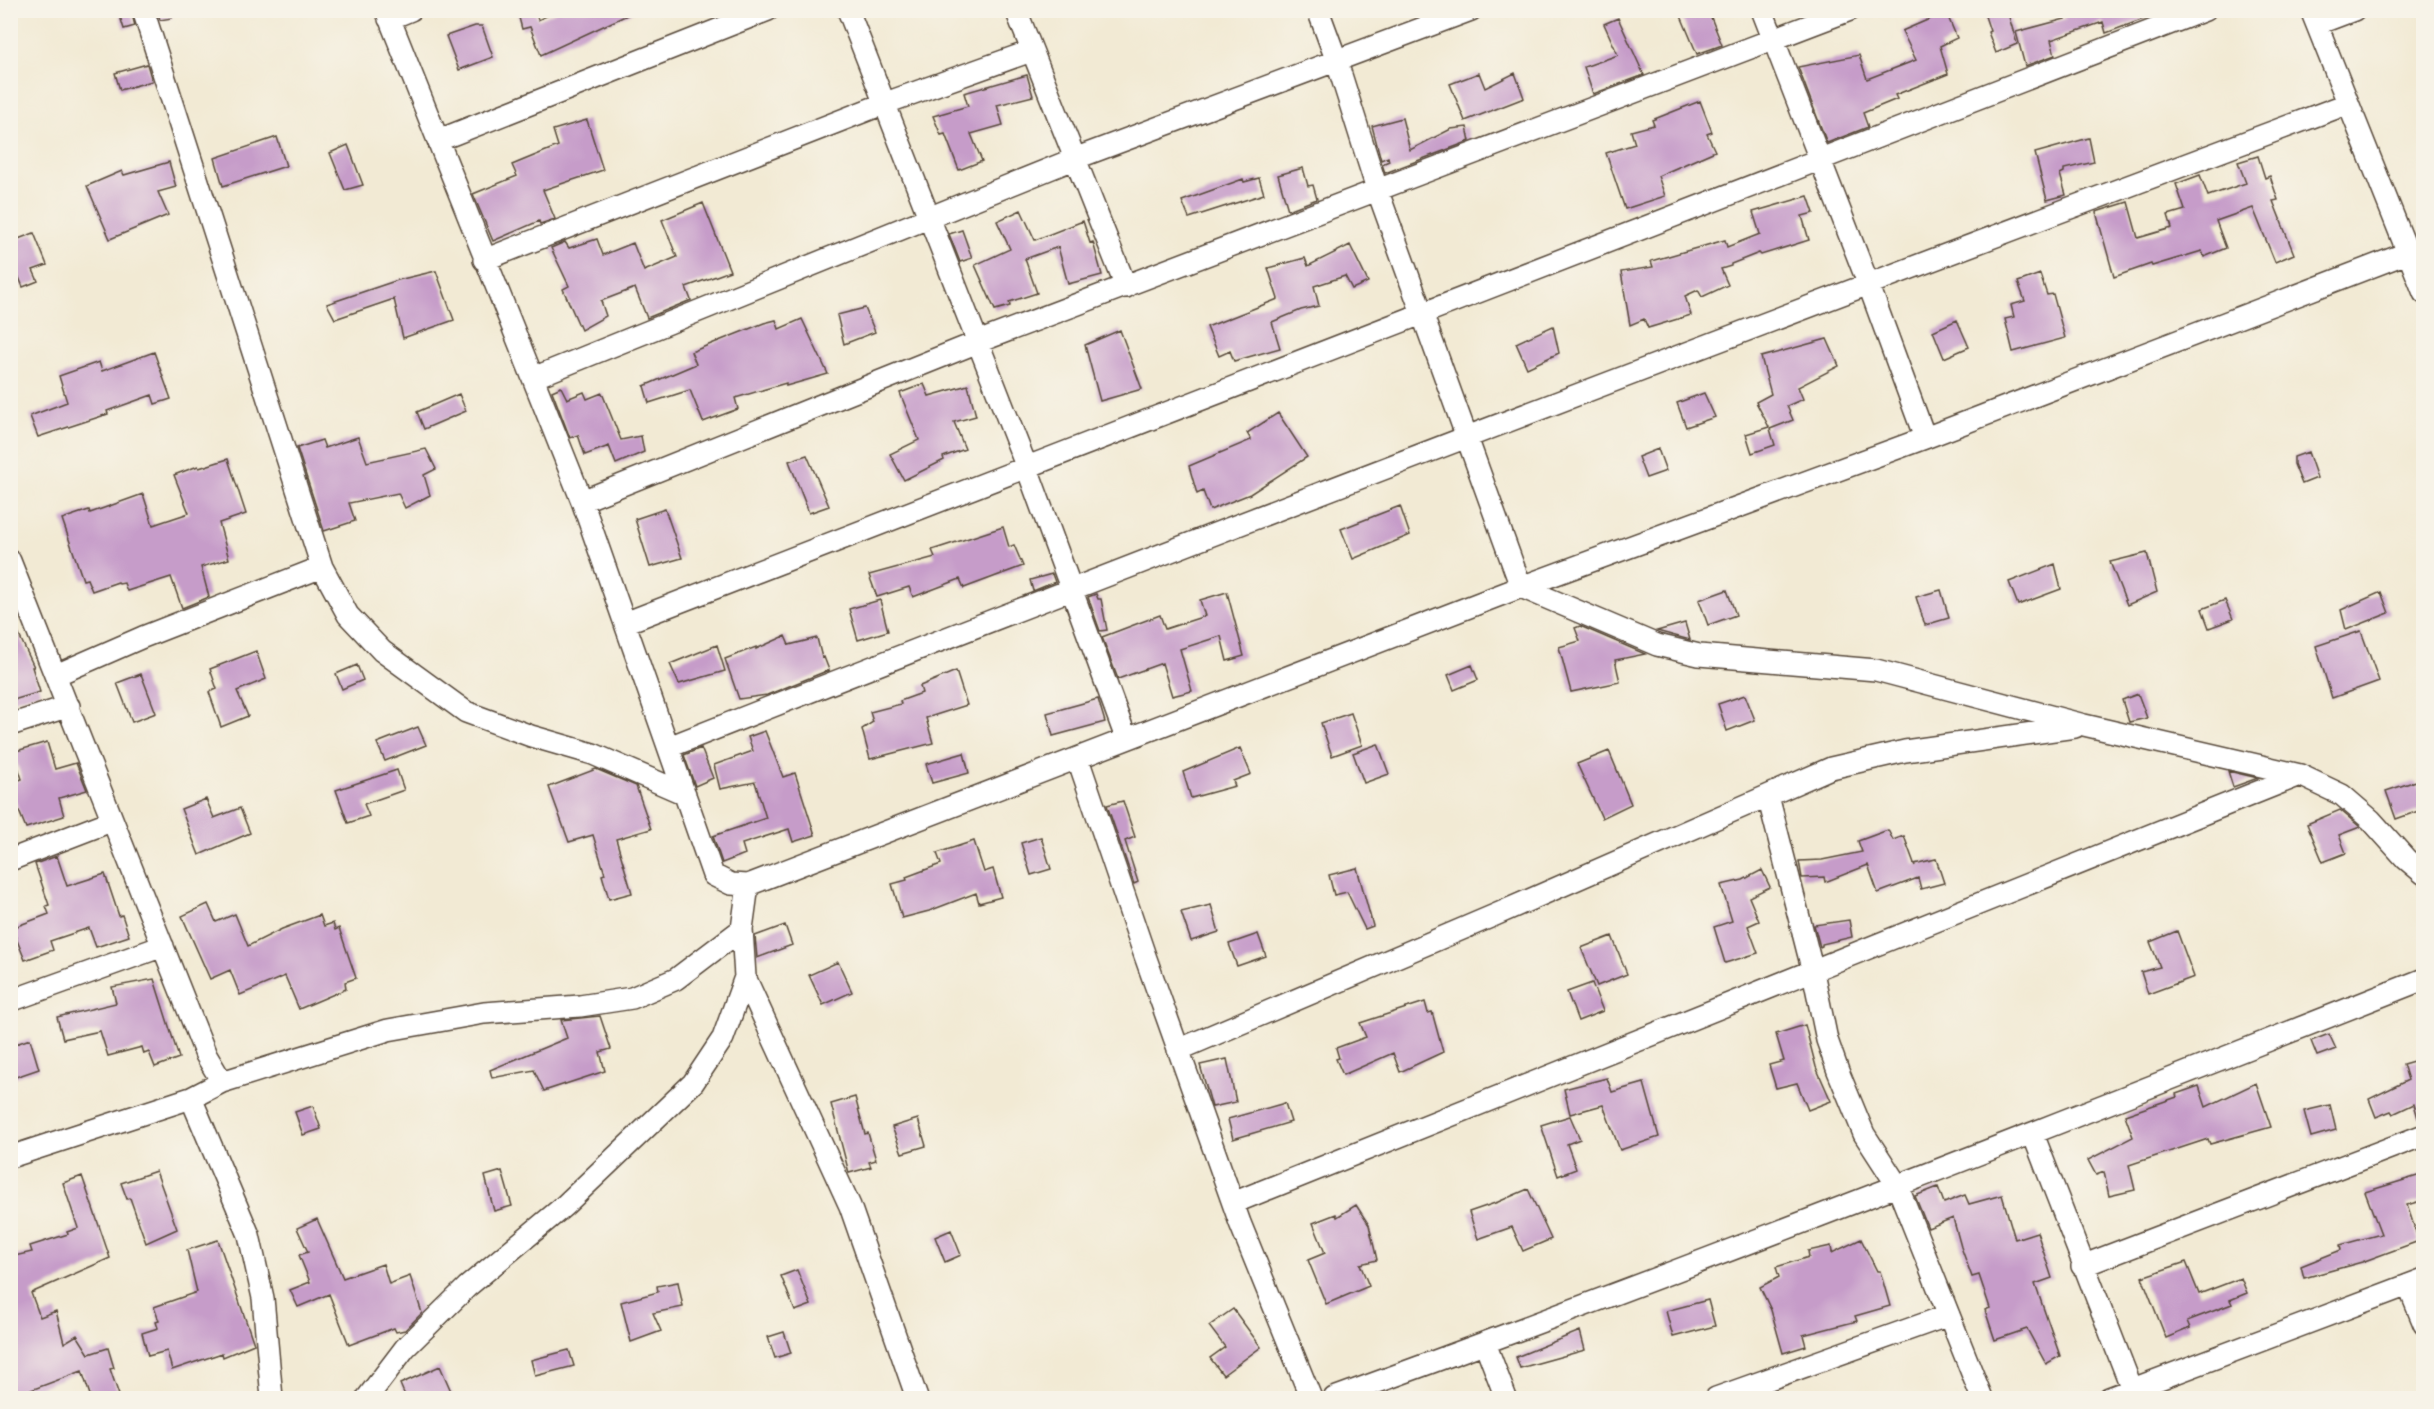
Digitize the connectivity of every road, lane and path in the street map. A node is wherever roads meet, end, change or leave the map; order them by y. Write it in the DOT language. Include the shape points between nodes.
graph roads {
  1 [pos="143,10"];
  2 [pos="411,10"];
  3 [pos="768,10"];
  4 [pos="848,10"];
  5 [pos="1016,10"];
  6 [pos="1318,10"];
  7 [pos="1472,10"];
  8 [pos="1762,10"];
  9 [pos="1850,10"];
  10 [pos="2205,10"];
  11 [pos="2354,10"];
  12 [pos="388,15"];
  13 [pos="1442,16"];
  14 [pos="2314,17"];
  15 [pos="1774,40"];
  16 [pos="1031,51"];
  17 [pos="1336,59"];
  18 [pos="883,104"];
  19 [pos="2348,104"];
  20 [pos="439,140"];
  21 [pos="1074,159"];
  22 [pos="1820,159"];
  23 [pos="1377,189"];
  24 [pos="928,219"];
  25 [pos="2407,253"];
  26 [pos="484,260"];
  27 [pos="1868,283"];
  28 [pos="1126,287"];
  29 [pos="2424,293"];
  30 [pos="1422,316"];
  31 [pos="978,342"];
  32 [pos="533,378"];
  33 [pos="1466,438"];
  34 [pos="1925,438"];
  35 [pos="1027,468"];
  36 [pos="582,501"];
  37 [pos="322,567"];
  38 [pos="12,571"];
  39 [pos="1521,587"];
  40 [pos="1071,588"];
  41 [pos="625,623"];
  42 [pos="56,675"];
  43 [pos="69,706"];
  44 [pos="10,725"];
  45 [pos="2084,725"];
  46 [pos="1126,738"];
  47 [pos="669,747"];
  48 [pos="1078,759"];
  49 [pos="2300,775"];
  50 [pos="686,794"];
  51 [pos="1768,796"];
  52 [pos="111,820"];
  53 [pos="10,860"];
  54 [pos="2424,874"];
  55 [pos="748,885"];
  56 [pos="742,928"];
  57 [pos="163,946"];
  58 [pos="1813,972"];
  59 [pos="745,977"];
  60 [pos="2424,979"];
  61 [pos="10,1000"];
  62 [pos="1178,1050"];
  63 [pos="222,1082"];
  64 [pos="191,1098"];
  65 [pos="2033,1134"];
  66 [pos="2424,1135"];
  67 [pos="10,1156"];
  68 [pos="1897,1185"];
  69 [pos="1233,1203"];
  70 [pos="2082,1266"];
  71 [pos="2416,1282"];
  72 [pos="1949,1315"];
  73 [pos="2424,1324"];
  74 [pos="1485,1343"];
  75 [pos="2132,1389"];
  76 [pos="272,1398"];
  77 [pos="367,1398"];
  78 [pos="917,1398"];
  79 [pos="1311,1398"];
  80 [pos="1334,1398"];
  81 [pos="1506,1398"];
  82 [pos="1716,1398"];
  83 [pos="1982,1398"];
  84 [pos="2109,1398"];
  1 -- 37 [label="street"];
  2 -- 12 [label="street"];
  3 -- 20 [label="street"];
  4 -- 18 [label="street"];
  5 -- 16 [label="street"];
  6 -- 17 [label="street"];
  7 -- 13 [label="street"];
  8 -- 15 [label="street"];
  9 -- 15 [label="street"];
  10 -- 22 [label="street"];
  11 -- 14 [label="street"];
  12 -- 20 [label="street"];
  13 -- 17 [label="street"];
  14 -- 19 [label="street"];
  15 -- 22 [label="street"];
  15 -- 23 [label="street"];
  16 -- 18 [label="street"];
  16 -- 21 [label="street"];
  17 -- 21 [label="street"];
  17 -- 23 [label="street"];
  18 -- 24 [label="street"];
  18 -- 26 [label="street"];
  19 -- 25 [label="street"];
  19 -- 27 [label="street"];
  20 -- 26 [label="street"];
  21 -- 24 [label="street"];
  21 -- 28 [label="street"];
  22 -- 27 [label="street"];
  22 -- 30 [label="street"];
  23 -- 28 [label="street"];
  23 -- 30 [label="street"];
  24 -- 31 [label="street"];
  24 -- 32 [label="street"];
  25 -- 29 [label="street"];
  25 -- 34 [label="street"];
  26 -- 32 [label="street"];
  27 -- 33 [label="street"];
  27 -- 34 [label="street"];
  28 -- 31 [label="street"];
  30 -- 33 [label="street"];
  30 -- 35 [label="street"];
  31 -- 35 [label="street"];
  31 -- 36 [label="street"];
  32 -- 36 [label="street"];
  33 -- 39 [label="street"];
  33 -- 40 [label="street"];
  34 -- 39 [label="street"];
  35 -- 40 [label="street"];
  35 -- 41 [label="street"];
  36 -- 41 [label="street"];
  37 -- 42 [label="street"];
  37 -- 50 [label="street" via="348,615 382,651 466,712 593,754"];
  38 -- 42 [label="street"];
  39 -- 45 [label="street" via="1657,645 1699,655 1876,670"];
  39 -- 46 [label="street"];
  40 -- 46 [label="street"];
  40 -- 47 [label="street"];
  41 -- 47 [label="street"];
  42 -- 43 [label="street"];
  43 -- 44 [label="street"];
  43 -- 52 [label="street"];
  45 -- 49 [label="street"];
  45 -- 51 [label="street" via="1905,751 1831,768"];
  46 -- 48 [label="street"];
  47 -- 50 [label="street"];
  48 -- 55 [label="street"];
  48 -- 62 [label="street"];
  49 -- 54 [label="street" via="2342,795"];
  49 -- 58 [label="street"];
  50 -- 55 [label="street" via="713,875 731,884"];
  51 -- 58 [label="street"];
  51 -- 62 [label="street"];
  52 -- 53 [label="street"];
  52 -- 57 [label="street"];
  55 -- 56 [label="street"];
  56 -- 59 [label="street"];
  56 -- 63 [label="street" via="676,979 632,998 484,1013 388,1030"];
  57 -- 61 [label="street"];
  57 -- 63 [label="street" via="206,1055"];
  58 -- 68 [label="street" via="1827,1040 1850,1101 1864,1134"];
  58 -- 69 [label="street"];
  59 -- 77 [label="street" via="723,1038 693,1083 564,1206 466,1287 405,1348"];
  59 -- 78 [label="street" via="850,1206"];
  60 -- 65 [label="street"];
  62 -- 69 [label="street"];
  63 -- 64 [label="street"];
  64 -- 67 [label="street"];
  64 -- 76 [label="street" via="249,1235 263,1298"];
  65 -- 68 [label="street"];
  65 -- 70 [label="street"];
  66 -- 70 [label="street"];
  68 -- 72 [label="street"];
  68 -- 74 [label="street"];
  69 -- 79 [label="street"];
  70 -- 75 [label="street"];
  71 -- 73 [label="street"];
  71 -- 75 [label="street"];
  72 -- 82 [label="street"];
  72 -- 83 [label="street"];
  74 -- 80 [label="street"];
  74 -- 81 [label="street"];
  75 -- 84 [label="street"];
}
